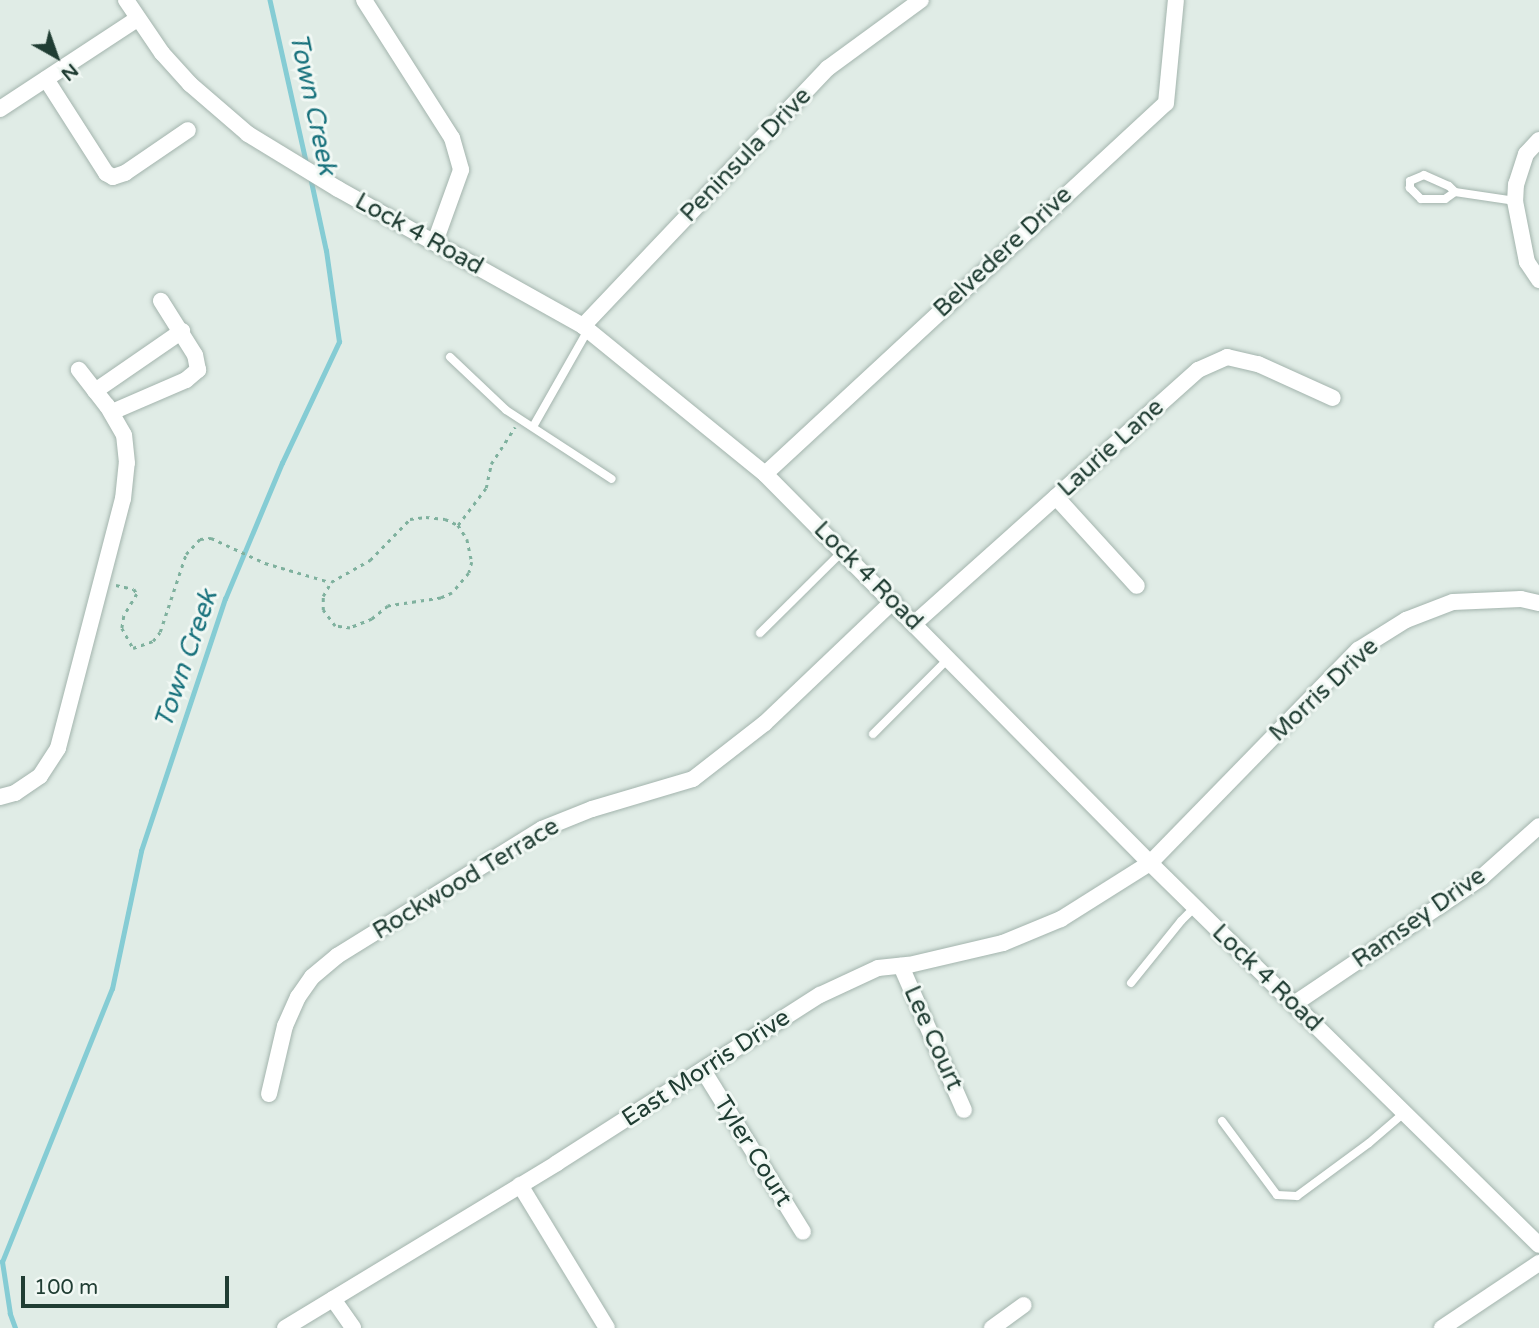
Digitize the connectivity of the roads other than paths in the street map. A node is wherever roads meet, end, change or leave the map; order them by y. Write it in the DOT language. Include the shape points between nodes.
graph roads {
  1 [pos="126,0"];
  2 [pos="364,0"];
  3 [pos="921,0"];
  4 [pos="1176,0"];
  5 [pos="137,19"];
  6 [pos="46,79"];
  7 [pos="0,109"];
  8 [pos="188,130"];
  9 [pos="1539,140"];
  10 [pos="1455,192"];
  11 [pos="1514,201"];
  12 [pos="435,242"];
  13 [pos="1539,280"];
  14 [pos="161,301"];
  15 [pos="586,328"];
  16 [pos="182,331"];
  17 [pos="450,357"];
  18 [pos="79,370"];
  19 [pos="95,391"];
  20 [pos="1333,398"];
  21 [pos="111,412"];
  22 [pos="534,425"];
  23 [pos="765,474"];
  24 [pos="612,479"];
  25 [pos="1056,497"];
  26 [pos="843,551"];
  27 [pos="1137,586"];
  28 [pos="894,601"];
  29 [pos="1539,603"];
  30 [pos="915,623"];
  31 [pos="760,633"];
  32 [pos="949,658"];
  33 [pos="873,734"];
  34 [pos="0,797"];
  35 [pos="1539,826"];
  36 [pos="1150,863"];
  37 [pos="1195,907"];
  38 [pos="901,966"];
  39 [pos="1131,983"];
  40 [pos="1294,1004"];
  41 [pos="703,1070"];
  42 [pos="269,1094"];
  43 [pos="964,1110"];
  44 [pos="1405,1112"];
  45 [pos="1222,1121"];
  46 [pos="520,1185"];
  47 [pos="803,1232"];
  48 [pos="1539,1245"];
  49 [pos="1539,1263"];
  50 [pos="333,1299"];
  51 [pos="1024,1305"];
  52 [pos="285,1328"];
  53 [pos="353,1328"];
  54 [pos="607,1328"];
  55 [pos="992,1328"];
  56 [pos="1442,1328"];
  1 -- 5 [label="street, Lock 4 Road"];
  2 -- 12 [label="street" via="452,138 461,170"];
  3 -- 15 [label="street, Peninsula Drive" via="828,68"];
  4 -- 23 [label="street, Belvedere Drive" via="1166,103"];
  5 -- 6 [label="street"];
  5 -- 12 [label="street, Lock 4 Road" via="190,85 248,134"];
  6 -- 7 [label="street"];
  6 -- 8 [label="street" via="106,173 113,177"];
  9 -- 11 [label="street" via="1526,154"];
  10 -- 10 [label="lane" via="1424,175 1410,181 1410,188 1421,200 1445,199"];
  10 -- 11 [label="lane"];
  11 -- 13 [label="street" via="1527,262"];
  12 -- 15 [label="street, Lock 4 Road"];
  14 -- 16 [label="street"];
  15 -- 22 [label="lane"];
  15 -- 23 [label="street, Lock 4 Road"];
  16 -- 19 [label="street"];
  16 -- 21 [label="street" via="198,370 186,380"];
  17 -- 22 [label="lane" via="506,410"];
  18 -- 19 [label="street"];
  19 -- 21 [label="street"];
  20 -- 25 [label="street, Laurie Lane" via="1258,364 1227,356 1198,370"];
  21 -- 34 [label="street" via="124,435 123,499 58,748 40,776"];
  22 -- 24 [label="lane"];
  23 -- 26 [label="street, Lock 4 Road"];
  25 -- 27 [label="street"];
  25 -- 30 [label="street, Laurie Lane"];
  26 -- 28 [label="street, Lock 4 Road"];
  26 -- 31 [label="lane"];
  28 -- 30 [label="street, Lock 4 Road"];
  28 -- 42 [label="street, Rockwood Terrace" via="765,723 693,779 542,829 337,956 312,977 298,997 285,1027"];
  29 -- 36 [label="street, Morris Drive" via="1453,602 1406,620 1359,650"];
  30 -- 32 [label="street, Lock 4 Road"];
  32 -- 33 [label="lane"];
  32 -- 36 [label="street, Lock 4 Road"];
  35 -- 40 [label="street, Ramsey Drive" via="1482,877"];
  36 -- 37 [label="street, Lock 4 Road"];
  36 -- 38 [label="street, East Morris Drive" via="1061,919 1015,939"];
  37 -- 39 [label="lane"];
  37 -- 40 [label="street, Lock 4 Road"];
  38 -- 41 [label="street, East Morris Drive" via="878,968 820,995"];
  38 -- 43 [label="street, Lee Court"];
  40 -- 44 [label="street, Lock 4 Road"];
  41 -- 46 [label="street, East Morris Drive"];
  41 -- 47 [label="street, Tyler Court"];
  44 -- 45 [label="lane" via="1297,1196 1277,1195"];
  44 -- 48 [label="street, Lock 4 Road"];
  46 -- 50 [label="street, East Morris Drive"];
  46 -- 54 [label="street"];
  49 -- 56 [label="street"];
  50 -- 52 [label="street, East Morris Drive"];
  50 -- 53 [label="street"];
  51 -- 55 [label="street"];
}
